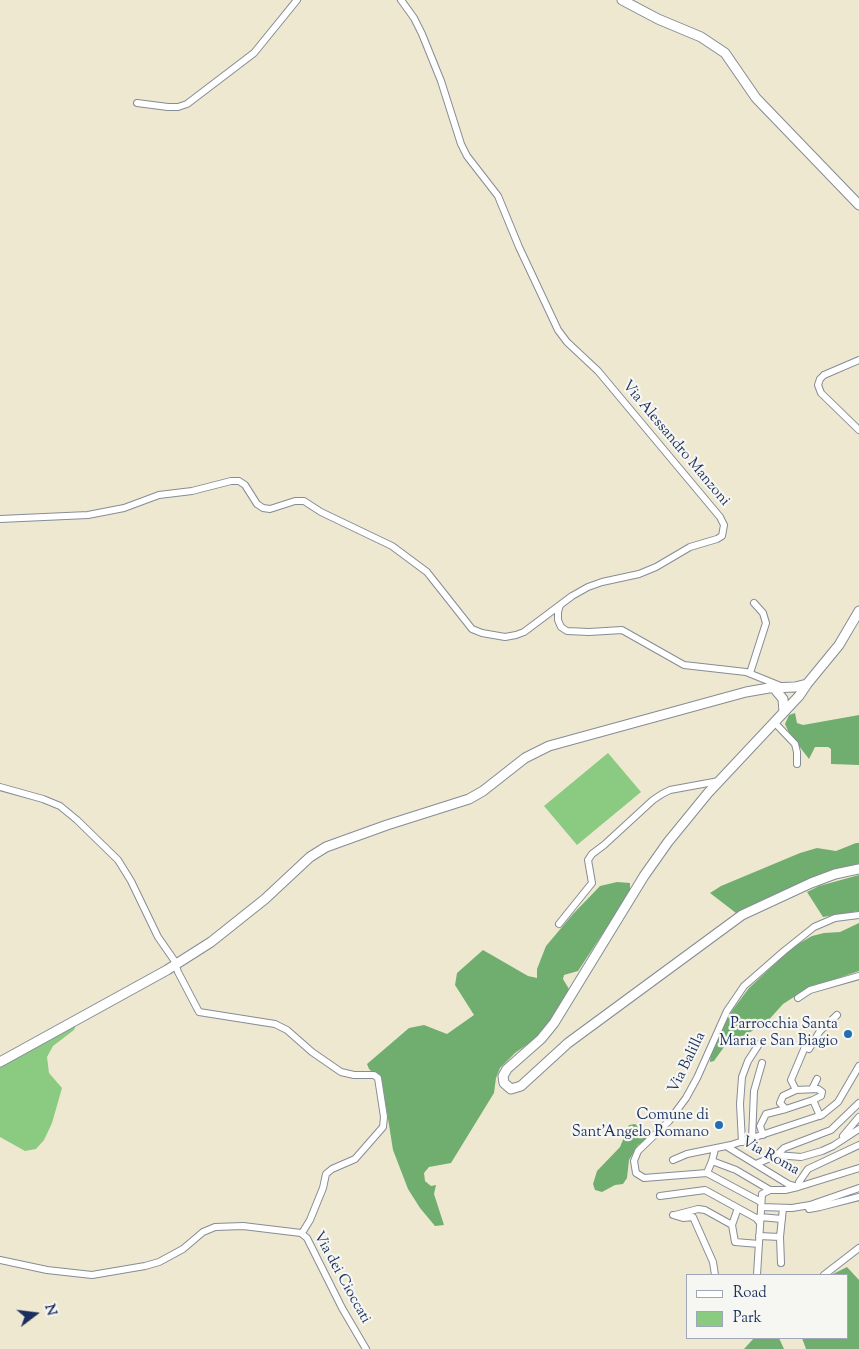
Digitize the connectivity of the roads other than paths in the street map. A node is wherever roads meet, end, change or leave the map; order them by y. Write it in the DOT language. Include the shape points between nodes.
graph roads {
  1 [pos="296,0"];
  2 [pos="401,0"];
  3 [pos="622,0"];
  4 [pos="137,102"];
  5 [pos="859,205"];
  6 [pos="859,360"];
  7 [pos="859,430"];
  8 [pos="0,519"];
  9 [pos="754,603"];
  10 [pos="560,605"];
  11 [pos="859,611"];
  12 [pos="750,673"];
  13 [pos="807,684"];
  14 [pos="788,687"];
  15 [pos="774,688"];
  16 [pos="792,703"];
  17 [pos="784,712"];
  18 [pos="774,722"];
  19 [pos="797,764"];
  20 [pos="721,780"];
  21 [pos="0,787"];
  22 [pos="859,869"];
  23 [pos="859,915"];
  24 [pos="559,924"];
  25 [pos="176,965"];
  26 [pos="859,976"];
  27 [pos="798,998"];
  28 [pos="836,1015"];
  29 [pos="760,1044"];
  30 [pos="0,1062"];
  31 [pos="762,1063"];
  32 [pos="859,1066"];
  33 [pos="817,1079"];
  34 [pos="812,1089"];
  35 [pos="796,1090"];
  36 [pos="813,1100"];
  37 [pos="859,1103"];
  38 [pos="786,1110"];
  39 [pos="820,1116"];
  40 [pos="859,1117"];
  41 [pos="859,1130"];
  42 [pos="763,1135"];
  43 [pos="752,1139"];
  44 [pos="742,1142"];
  45 [pos="726,1146"];
  46 [pos="833,1146"];
  47 [pos="859,1146"];
  48 [pos="715,1149"];
  49 [pos="777,1155"];
  50 [pos="673,1160"];
  51 [pos="712,1161"];
  52 [pos="756,1164"];
  53 [pos="859,1164"];
  54 [pos="856,1169"];
  55 [pos="707,1173"];
  56 [pos="798,1187"];
  57 [pos="859,1188"];
  58 [pos="770,1190"];
  59 [pos="660,1196"];
  60 [pos="859,1197"];
  61 [pos="761,1204"];
  62 [pos="738,1208"];
  63 [pos="782,1213"];
  64 [pos="760,1220"];
  65 [pos="732,1225"];
  66 [pos="302,1233"];
  67 [pos="759,1236"];
  68 [pos="780,1237"];
  69 [pos="759,1244"];
  70 [pos="859,1248"];
  71 [pos="0,1260"];
  72 [pos="781,1263"];
  73 [pos="715,1274"];
  74 [pos="757,1274"];
  75 [pos="825,1274"];
  76 [pos="366,1349"];
  1 -- 4 [label="street" via="254,53 186,104 168,107"];
  2 -- 10 [label="street, Via Alessandro Manzoni" via="422,34 461,144 496,193 560,333 598,370 724,523 724,533 719,538 690,547 639,574 588,587"];
  3 -- 5 [label="street" via="698,35 720,49 756,98"];
  6 -- 7 [label="street" via="824,375 818,385 821,393"];
  8 -- 10 [label="street, Via Alessandro Manzoni" via="95,514 157,496 236,481 245,485 262,508 304,501 392,546 427,572 467,624 479,632 505,637 520,634"];
  9 -- 12 [label="street" via="763,613 766,623"];
  10 -- 12 [label="street" via="558,620 567,631 622,630 686,666"];
  11 -- 13 [label="street" via="839,645"];
  12 -- 14 [label="street"];
  13 -- 14 [label="street"];
  13 -- 16 [label="street"];
  14 -- 15 [label="street"];
  14 -- 16 [label="street" via="795,694"];
  14 -- 17 [label="street"];
  15 -- 17 [label="street" via="783,699"];
  15 -- 25 [label="street" via="740,693 549,746 524,758 469,799 329,845 305,861 223,934"];
  16 -- 17 [label="street"];
  17 -- 18 [label="street"];
  18 -- 19 [label="street" via="795,744"];
  18 -- 20 [label="street"];
  20 -- 22 [label="street" via="679,828 644,876 554,1023 504,1072 503,1080 507,1087 521,1086 568,1043 738,918 811,882"];
  20 -- 24 [label="street" via="662,794 592,854 588,860 592,883"];
  21 -- 25 [label="street" via="57,804 111,853 128,876 154,930"];
  23 -- 55 [label="street, Via Balilla" via="835,918 814,927 744,986 727,1011 686,1098 669,1121 638,1151 634,1161 636,1173 644,1178"];
  25 -- 30 [label="street"];
  25 -- 66 [label="street" via="200,1013 277,1025 341,1072 374,1075 379,1080 384,1127 355,1159 327,1173"];
  26 -- 27 [label="street" via="810,990"];
  28 -- 35 [label="street" via="820,1030 808,1049 804,1047 791,1080"];
  29 -- 44 [label="street" via="742,1077"];
  31 -- 43 [label="street" via="754,1091"];
  32 -- 39 [label="street" via="838,1102"];
  33 -- 34 [label="street"];
  34 -- 35 [label="street"];
  34 -- 36 [label="street" via="822,1092"];
  35 -- 38 [label="street" via="783,1096 780,1103"];
  36 -- 38 [label="street"];
  36 -- 39 [label="street"];
  37 -- 49 [label="street" via="831,1130 784,1148"];
  38 -- 42 [label="street" via="766,1114 760,1126"];
  39 -- 42 [label="street"];
  40 -- 46 [label="street"];
  41 -- 46 [label="street"];
  42 -- 43 [label="street"];
  43 -- 44 [label="street"];
  44 -- 45 [label="street"];
  45 -- 48 [label="street"];
  45 -- 52 [label="street, Via Roma"];
  46 -- 49 [label="street" via="801,1157"];
  47 -- 56 [label="street" via="808,1169"];
  48 -- 50 [label="street"];
  48 -- 51 [label="street"];
  49 -- 52 [label="street"];
  51 -- 55 [label="street"];
  51 -- 58 [label="street" via="736,1170"];
  52 -- 56 [label="street, Via Roma"];
  53 -- 54 [label="street"];
  54 -- 56 [label="street, Via Roma"];
  55 -- 61 [label="street"];
  56 -- 58 [label="street"];
  57 -- 63 [label="street"];
  58 -- 61 [label="street" via="762,1194"];
  59 -- 62 [label="street" via="705,1190"];
  60 -- 63 [label="street" via="820,1208"];
  61 -- 63 [label="street"];
  61 -- 64 [label="street"];
  62 -- 64 [label="street"];
  62 -- 65 [label="street"];
  63 -- 64 [label="street"];
  63 -- 68 [label="street"];
  64 -- 67 [label="street"];
  65 -- 69 [label="street" via="735,1242"];
  65 -- 73 [label="street" via="705,1210 673,1215 693,1218 710,1252"];
  66 -- 71 [label="street, Via dei Cioccati" via="243,1226 215,1227 159,1262 92,1275"];
  66 -- 76 [label="street, Via dei Cioccati"];
  67 -- 68 [label="street"];
  67 -- 69 [label="street"];
  68 -- 72 [label="street"];
  69 -- 74 [label="street"];
  70 -- 75 [label="street"];
}
